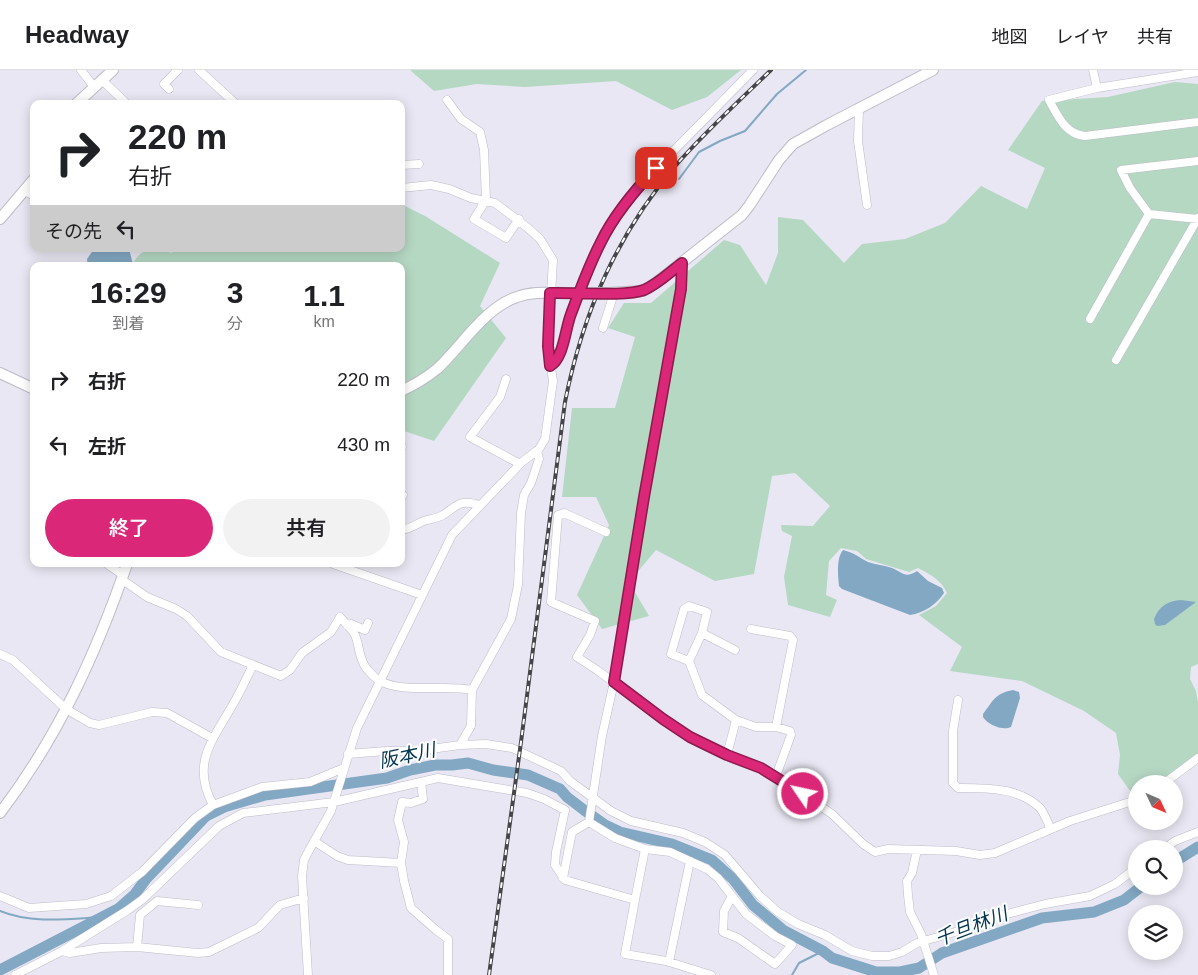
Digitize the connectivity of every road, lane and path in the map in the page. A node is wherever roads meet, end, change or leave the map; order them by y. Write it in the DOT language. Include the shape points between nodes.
graph roads {
  1 [pos="81,70"];
  2 [pos="113,70"];
  3 [pos="178,70"];
  4 [pos="200,70"];
  5 [pos="753,70"];
  6 [pos="933,70"];
  7 [pos="1093,70"];
  8 [pos="1198,72"];
  9 [pos="98,84"];
  10 [pos="1096,88"];
  11 [pos="169,89"];
  12 [pos="80,100"];
  13 [pos="121,100"];
  14 [pos="232,100"];
  15 [pos="447,100"];
  16 [pos="859,108"];
  17 [pos="1198,122"];
  18 [pos="1198,161"];
  19 [pos="419,164"];
  20 [pos="405,165"];
  21 [pos="405,188"];
  22 [pos="30,193"];
  23 [pos="486,200"];
  24 [pos="867,205"];
  25 [pos="1149,214"];
  26 [pos="0,219"];
  27 [pos="1198,219"];
  28 [pos="519,220"];
  29 [pos="682,263"];
  30 [pos="550,293"];
  31 [pos="611,293"];
  32 [pos="1090,319"];
  33 [pos="603,328"];
  34 [pos="1116,360"];
  35 [pos="550,366"];
  36 [pos="0,373"];
  37 [pos="506,379"];
  38 [pos="30,387"];
  39 [pos="405,389"];
  40 [pos="537,451"];
  41 [pos="520,464"];
  42 [pos="480,505"];
  43 [pos="405,529"];
  44 [pos="606,532"];
  45 [pos="110,567"];
  46 [pos="126,567"];
  47 [pos="342,567"];
  48 [pos="122,577"];
  49 [pos="422,595"];
  50 [pos="368,623"];
  51 [pos="347,625"];
  52 [pos="751,629"];
  53 [pos="702,634"];
  54 [pos="735,650"];
  55 [pos="0,654"];
  56 [pos="690,661"];
  57 [pos="253,665"];
  58 [pos="380,681"];
  59 [pos="614,682"];
  60 [pos="472,690"];
  61 [pos="958,700"];
  62 [pos="66,709"];
  63 [pos="736,720"];
  64 [pos="776,727"];
  65 [pos="212,738"];
  66 [pos="460,745"];
  67 [pos="348,754"];
  68 [pos="727,755"];
  69 [pos="1198,758"];
  70 [pos="343,772"];
  71 [pos="1175,775"];
  72 [pos="776,776"];
  73 [pos="421,782"];
  74 [pos="593,798"];
  75 [pos="334,800"];
  76 [pos="1128,802"];
  77 [pos="212,805"];
  78 [pos="0,813"];
  79 [pos="588,822"];
  80 [pos="1051,829"];
  81 [pos="1198,832"];
  82 [pos="1178,840"];
  83 [pos="314,841"];
  84 [pos="645,849"];
  85 [pos="917,850"];
  86 [pos="690,861"];
  87 [pos="401,862"];
  88 [pos="1128,874"];
  89 [pos="563,878"];
  90 [pos="0,896"];
  91 [pos="304,898"];
  92 [pos="732,898"];
  93 [pos="635,900"];
  94 [pos="198,904"];
  95 [pos="923,945"];
  96 [pos="137,947"];
  97 [pos="62,951"];
  98 [pos="669,962"];
  99 [pos="933,973"];
  100 [pos="15,975"];
  101 [pos="308,975"];
  102 [pos="448,975"];
  103 [pos="711,975"];
  1 -- 9 [label="street"];
  2 -- 9 [label="street"];
  3 -- 11 [label="street" via="164,84"];
  4 -- 14 [label="street"];
  5 -- 35 [label="street" via="642,182 617,217 589,267 568,322 559,357"];
  6 -- 16 [label="street"];
  7 -- 10 [label="street"];
  8 -- 10 [label="street"];
  9 -- 12 [label="street"];
  9 -- 13 [label="street"];
  10 -- 17 [label="street" via="1049,100 1060,120 1074,135"];
  15 -- 23 [label="street" via="461,119 480,132"];
  16 -- 24 [label="street" via="858,141"];
  16 -- 29 [label="street" via="793,144 746,211"];
  18 -- 25 [label="street" via="1122,170"];
  19 -- 20 [label="street"];
  21 -- 23 [label="street" via="431,185"];
  22 -- 26 [label="street"];
  23 -- 28 [label="street"];
  23 -- 28 [label="street" via="474,219 506,238"];
  25 -- 27 [label="street"];
  25 -- 32 [label="street"];
  27 -- 34 [label="street"];
  28 -- 30 [label="street" via="540,239 553,260"];
  29 -- 31 [label="street" via="643,290"];
  29 -- 59 [label="street" via="681,289"];
  30 -- 31 [label="street, bridge"];
  30 -- 35 [label="street"];
  30 -- 39 [label="street" via="526,294 503,303 438,368"];
  31 -- 33 [label="street"];
  35 -- 40 [label="street" via="553,380 545,439"];
  36 -- 38 [label="street"];
  37 -- 41 [label="street" via="500,396 470,437"];
  40 -- 41 [label="street"];
  40 -- 60 [label="street" via="540,460 524,495 521,513 518,585 511,619"];
  41 -- 42 [label="street"];
  42 -- 43 [label="street" via="461,503 442,515"];
  42 -- 49 [label="street" via="452,535"];
  44 -- 59 [label="street" via="564,513 558,515 551,602 595,621 577,657"];
  45 -- 48 [label="street"];
  46 -- 48 [label="street"];
  47 -- 49 [label="street"];
  48 -- 57 [label="street" via="147,597 187,616 221,652"];
  48 -- 62 [label="street" via="95,648"];
  49 -- 58 [label="street"];
  50 -- 51 [label="street" via="365,630"];
  51 -- 57 [label="street" via="340,617 332,632 302,653 290,670 281,676"];
  51 -- 58 [label="street" via="356,636 362,660"];
  52 -- 64 [label="street" via="790,636 793,640"];
  53 -- 54 [label="street"];
  53 -- 56 [label="street"];
  53 -- 56 [label="street" via="707,612 689,606 684,609 671,654"];
  55 -- 62 [label="street" via="13,660"];
  56 -- 63 [label="street" via="702,695"];
  57 -- 65 [label="street"];
  58 -- 60 [label="street" via="408,688"];
  58 -- 67 [label="street"];
  59 -- 68 [label="street" via="675,728"];
  59 -- 74 [label="street"];
  60 -- 66 [label="street" via="471,726"];
  61 -- 80 [label="street" via="953,731 953,783 958,788 995,788 1030,801 1041,810"];
  62 -- 65 [label="street" via="99,725 152,712 167,713"];
  62 -- 78 [label="street" via="28,774"];
  63 -- 64 [label="street" via="756,727"];
  63 -- 68 [label="street"];
  64 -- 72 [label="street" via="791,734"];
  65 -- 77 [label="street" via="203,768 205,790"];
  66 -- 67 [label="street"];
  66 -- 74 [label="street" via="486,744 525,753 561,771"];
  67 -- 70 [label="street"];
  68 -- 72 [label="street"];
  69 -- 71 [label="street"];
  70 -- 75 [label="street"];
  70 -- 77 [label="street" via="310,782 262,787"];
  72 -- 85 [label="street" via="832,814 875,852"];
  73 -- 75 [label="street"];
  73 -- 87 [label="street" via="423,799 402,802 398,820 404,842"];
  73 -- 89 [label="street" via="438,778 527,793 560,806 565,810 555,865"];
  74 -- 79 [label="street"];
  74 -- 95 [label="street" via="631,821 683,833 705,842 725,855 778,912 852,951 889,956"];
  75 -- 83 [label="street"];
  75 -- 97 [label="street" via="243,813 227,821 212,831 143,899"];
  76 -- 80 [label="street"];
  77 -- 90 [label="street" via="142,872 111,896 86,904 29,908"];
  79 -- 84 [label="street" via="615,838"];
  79 -- 89 [label="street" via="572,832"];
  80 -- 85 [label="street" via="995,853 980,855"];
  81 -- 82 [label="street"];
  83 -- 87 [label="street" via="348,860"];
  83 -- 91 [label="street" via="304,860"];
  84 -- 86 [label="street" via="670,852"];
  84 -- 93 [label="street"];
  85 -- 95 [label="street" via="912,873 907,880 910,912"];
  86 -- 92 [label="street" via="718,878"];
  86 -- 98 [label="street"];
  87 -- 102 [label="street" via="411,908 448,939"];
  88 -- 95 [label="street" via="1090,896 996,917"];
  89 -- 93 [label="street"];
  91 -- 96 [label="street" via="280,906 258,928 209,952"];
  91 -- 101 [label="street"];
  92 -- 92 [label="street" via="746,914 792,945 775,964 738,938 723,932 724,911"];
  93 -- 98 [label="street" via="625,954"];
  94 -- 96 [label="street" via="158,901 140,915"];
  95 -- 99 [label="street"];
  96 -- 97 [label="street"];
  97 -- 100 [label="street"];
  98 -- 103 [label="street"];
}
